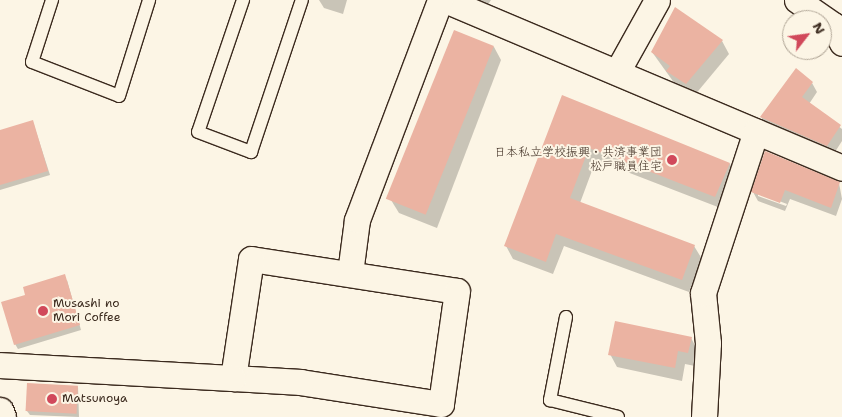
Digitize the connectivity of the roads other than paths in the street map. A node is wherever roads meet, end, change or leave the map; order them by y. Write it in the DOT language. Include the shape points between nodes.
graph roads {
  1 [pos="52,0"];
  2 [pos="149,0"];
  3 [pos="242,0"];
  4 [pos="302,0"];
  5 [pos="440,0"];
  6 [pos="445,0"];
  7 [pos="657,0"];
  8 [pos="797,0"];
  9 [pos="839,26"];
  10 [pos="617,72"];
  11 [pos="756,131"];
  12 [pos="842,168"];
  13 [pos="350,273"];
  14 [pos="566,317"];
  15 [pos="0,365"];
  16 [pos="233,378"];
  17 [pos="0,412"];
  18 [pos="2,417"];
  19 [pos="618,417"];
  20 [pos="704,417"];
  1 -- 2 [label="lane" via="32,62 118,96"];
  3 -- 4 [label="lane" via="198,132 251,152"];
  5 -- 13 [label="street" via="357,220"];
  6 -- 10 [label="street"];
  7 -- 10 [label="street"];
  8 -- 9 [label="street"];
  10 -- 11 [label="street"];
  11 -- 12 [label="street"];
  11 -- 20 [label="street" via="703,293 708,343"];
  13 -- 16 [label="street" via="251,259"];
  13 -- 16 [label="street" via="457,291 441,404 302,382"];
  14 -- 19 [label="lane" via="550,400"];
  15 -- 16 [label="street"];
  17 -- 18 [label="street"];
}
